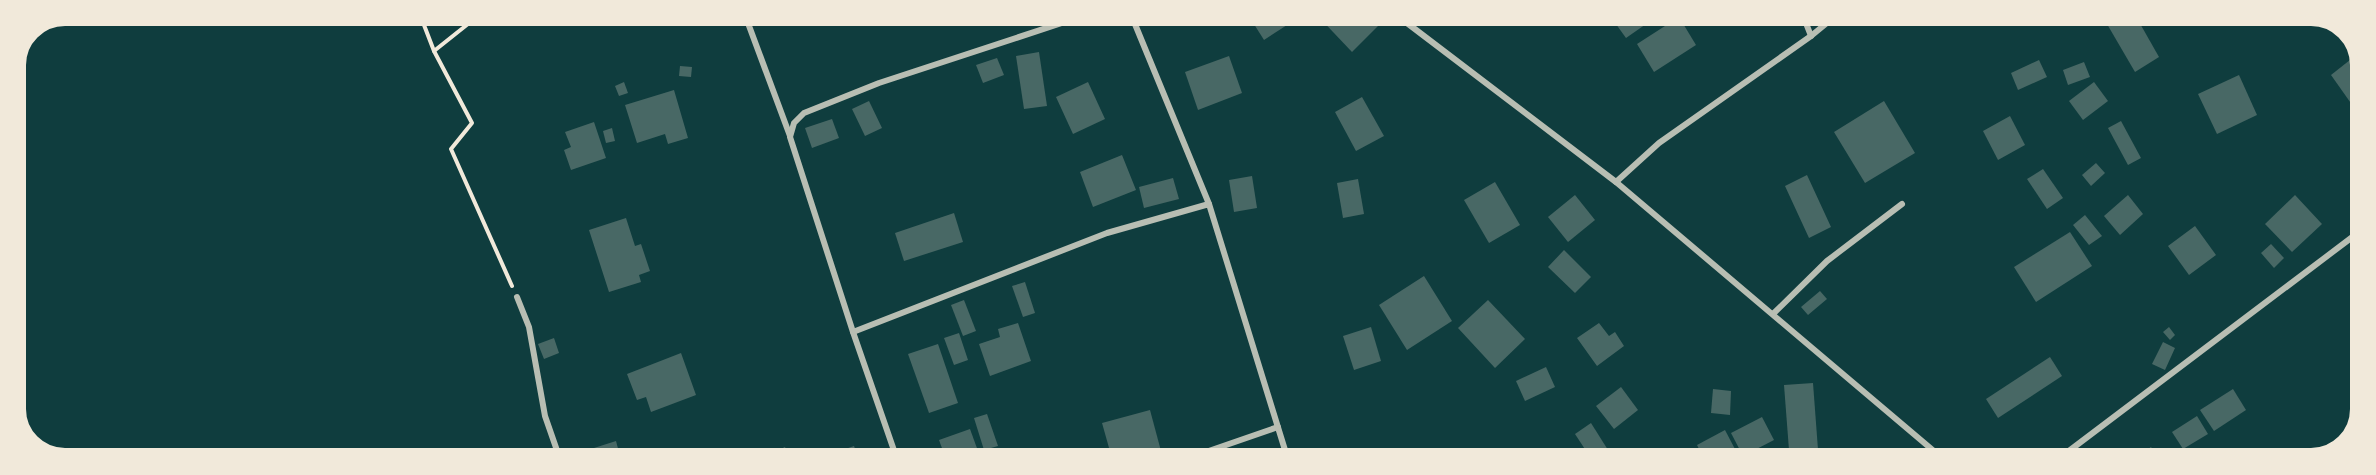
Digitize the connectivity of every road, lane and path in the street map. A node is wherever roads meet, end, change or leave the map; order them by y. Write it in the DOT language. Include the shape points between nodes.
graph roads {
  1 [pos="423,22"];
  2 [pos="470,22"];
  3 [pos="748,22"];
  4 [pos="1065,22"];
  5 [pos="1134,22"];
  6 [pos="1406,22"];
  7 [pos="1806,22"];
  8 [pos="1828,22"];
  9 [pos="1811,36"];
  10 [pos="434,51"];
  11 [pos="790,136"];
  12 [pos="1616,182"];
  13 [pos="1209,204"];
  14 [pos="1902,204"];
  15 [pos="2353,236"];
  16 [pos="518,297"];
  17 [pos="1773,314"];
  18 [pos="853,332"];
  19 [pos="1278,427"];
  20 [pos="558,452"];
  21 [pos="895,452"];
  22 [pos="1204,452"];
  23 [pos="1286,452"];
  24 [pos="1935,452"];
  25 [pos="2068,452"];
  1 -- 10 [label="path"];
  2 -- 10 [label="path"];
  3 -- 11 [label="street"];
  4 -- 11 [label="street" via="879,83 804,113 794,123"];
  5 -- 13 [label="street"];
  6 -- 12 [label="street"];
  7 -- 9 [label="street"];
  8 -- 9 [label="street"];
  9 -- 12 [label="street" via="1659,144"];
  10 -- 16 [label="path" via="472,123 451,149"];
  11 -- 18 [label="street"];
  12 -- 17 [label="street"];
  13 -- 18 [label="street" via="1107,233"];
  13 -- 19 [label="street"];
  14 -- 17 [label="street" via="1827,261"];
  15 -- 25 [label="street"];
  16 -- 20 [label="street" via="529,327 545,416"];
  17 -- 24 [label="street"];
  18 -- 21 [label="street"];
  19 -- 22 [label="street"];
  19 -- 23 [label="street"];
}
